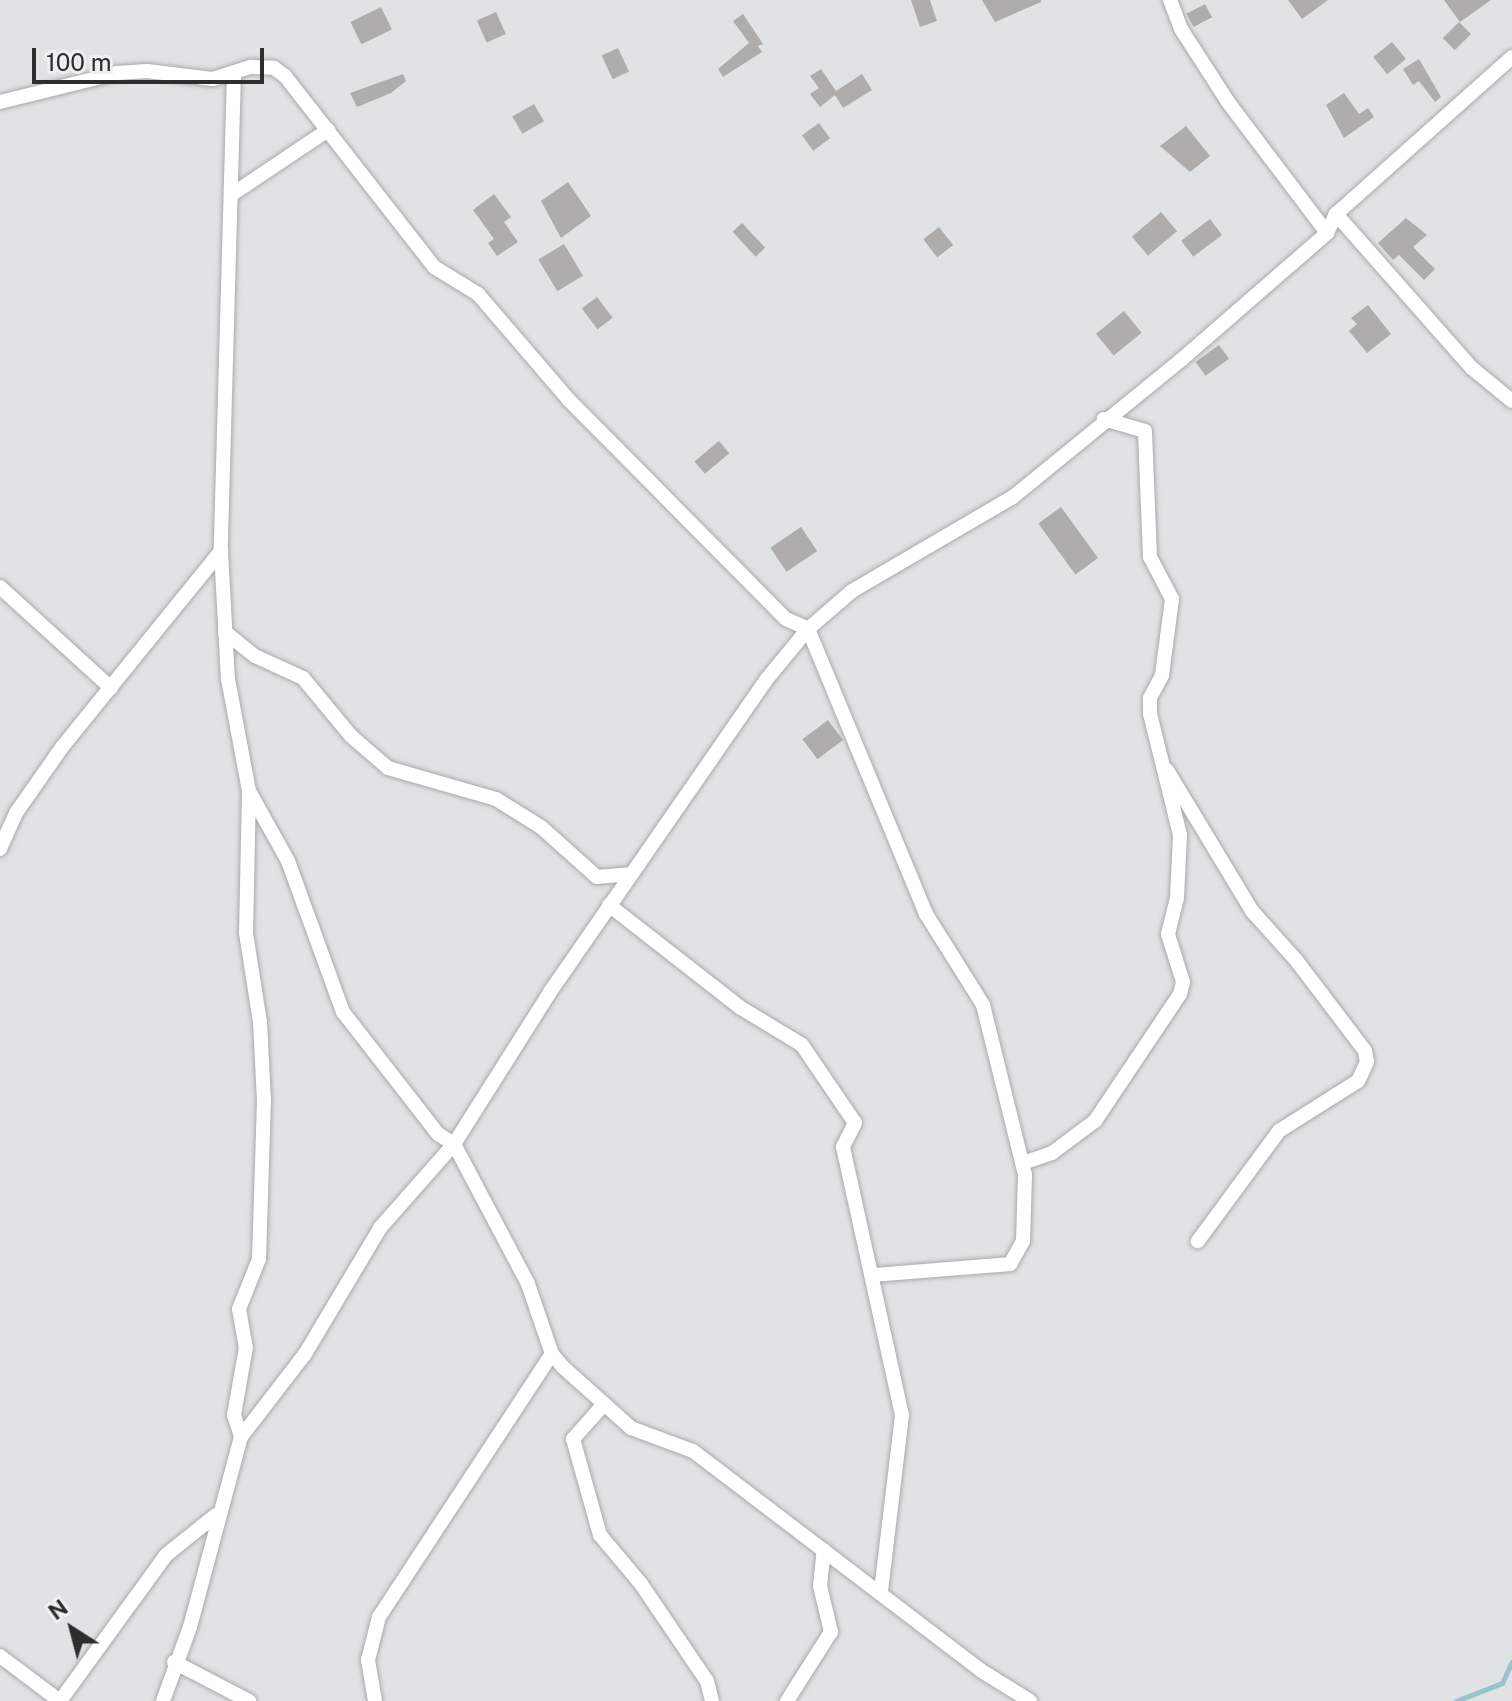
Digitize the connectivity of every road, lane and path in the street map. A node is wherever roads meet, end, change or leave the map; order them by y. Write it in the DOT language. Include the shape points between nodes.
graph roads {
  1 [pos="1170,0"];
  2 [pos="1512,57"];
  3 [pos="234,73"];
  4 [pos="0,102"];
  5 [pos="328,130"];
  6 [pos="231,195"];
  7 [pos="1336,214"];
  8 [pos="1327,233"];
  9 [pos="1512,401"];
  10 [pos="1104,419"];
  11 [pos="221,551"];
  12 [pos="0,587"];
  13 [pos="808,629"];
  14 [pos="225,632"];
  15 [pos="111,688"];
  16 [pos="1156,752"];
  17 [pos="249,791"];
  18 [pos="0,849"];
  19 [pos="630,874"];
  20 [pos="609,905"];
  21 [pos="454,1144"];
  22 [pos="1023,1163"];
  23 [pos="1198,1241"];
  24 [pos="872,1275"];
  25 [pos="552,1354"];
  26 [pos="604,1404"];
  27 [pos="241,1437"];
  28 [pos="216,1515"];
  29 [pos="824,1550"];
  30 [pos="881,1591"];
  31 [pos="0,1656"];
  32 [pos="174,1662"];
  33 [pos="60,1701"];
  34 [pos="163,1701"];
  35 [pos="249,1701"];
  36 [pos="375,1701"];
  37 [pos="712,1701"];
  38 [pos="787,1701"];
  39 [pos="1030,1701"];
  1 -- 8 [label="street" via="1181,29 1228,102"];
  2 -- 7 [label="street"];
  3 -- 4 [label="street" via="213,79 117,73"];
  3 -- 5 [label="street" via="274,68"];
  3 -- 6 [label="street"];
  5 -- 6 [label="street"];
  5 -- 13 [label="street" via="434,267 469,285 569,400 786,619"];
  6 -- 11 [label="street"];
  7 -- 8 [label="street"];
  7 -- 9 [label="street" via="1472,368"];
  8 -- 10 [label="street"];
  10 -- 13 [label="street" via="1013,497 852,591"];
  10 -- 16 [label="street" via="1145,431 1150,557 1172,599 1162,675 1150,698"];
  11 -- 14 [label="street"];
  11 -- 15 [label="street"];
  12 -- 15 [label="street"];
  13 -- 19 [label="street" via="727,732"];
  13 -- 22 [label="street" via="926,914 983,1005"];
  14 -- 17 [label="street"];
  14 -- 19 [label="street" via="255,656 303,678 351,736 388,768 496,799 541,827 597,877"];
  15 -- 18 [label="street" via="16,813"];
  16 -- 22 [label="street" via="1180,835 1177,898 1168,934 1182,971 1180,994 1095,1121 1052,1153"];
  16 -- 23 [label="street" via="1252,911 1305,971 1365,1051 1367,1062 1358,1081 1279,1131"];
  17 -- 21 [label="street" via="288,861 343,1012 438,1134"];
  17 -- 27 [label="street" via="246,933 260,1022 264,1100 259,1259 239,1309 246,1347 234,1415"];
  19 -- 20 [label="street"];
  20 -- 21 [label="street"];
  20 -- 24 [label="street" via="741,1008 802,1045 855,1123 843,1147"];
  21 -- 25 [label="street" via="528,1284"];
  21 -- 27 [label="street" via="380,1228 305,1354"];
  22 -- 24 [label="street" via="1023,1241 1010,1264"];
  24 -- 30 [label="street" via="902,1415"];
  25 -- 26 [label="street"];
  25 -- 36 [label="street" via="379,1617 368,1660"];
  26 -- 29 [label="street" via="651,1439 693,1451"];
  26 -- 37 [label="street" via="573,1439 600,1535 666,1620 707,1681"];
  27 -- 28 [label="street"];
  28 -- 32 [label="street" via="190,1627"];
  28 -- 33 [label="street" via="166,1555"];
  29 -- 30 [label="street"];
  29 -- 38 [label="street" via="820,1586 831,1632"];
  30 -- 39 [label="street" via="980,1670"];
  31 -- 33 [label="street"];
  32 -- 34 [label="street"];
  32 -- 35 [label="street"];
}
